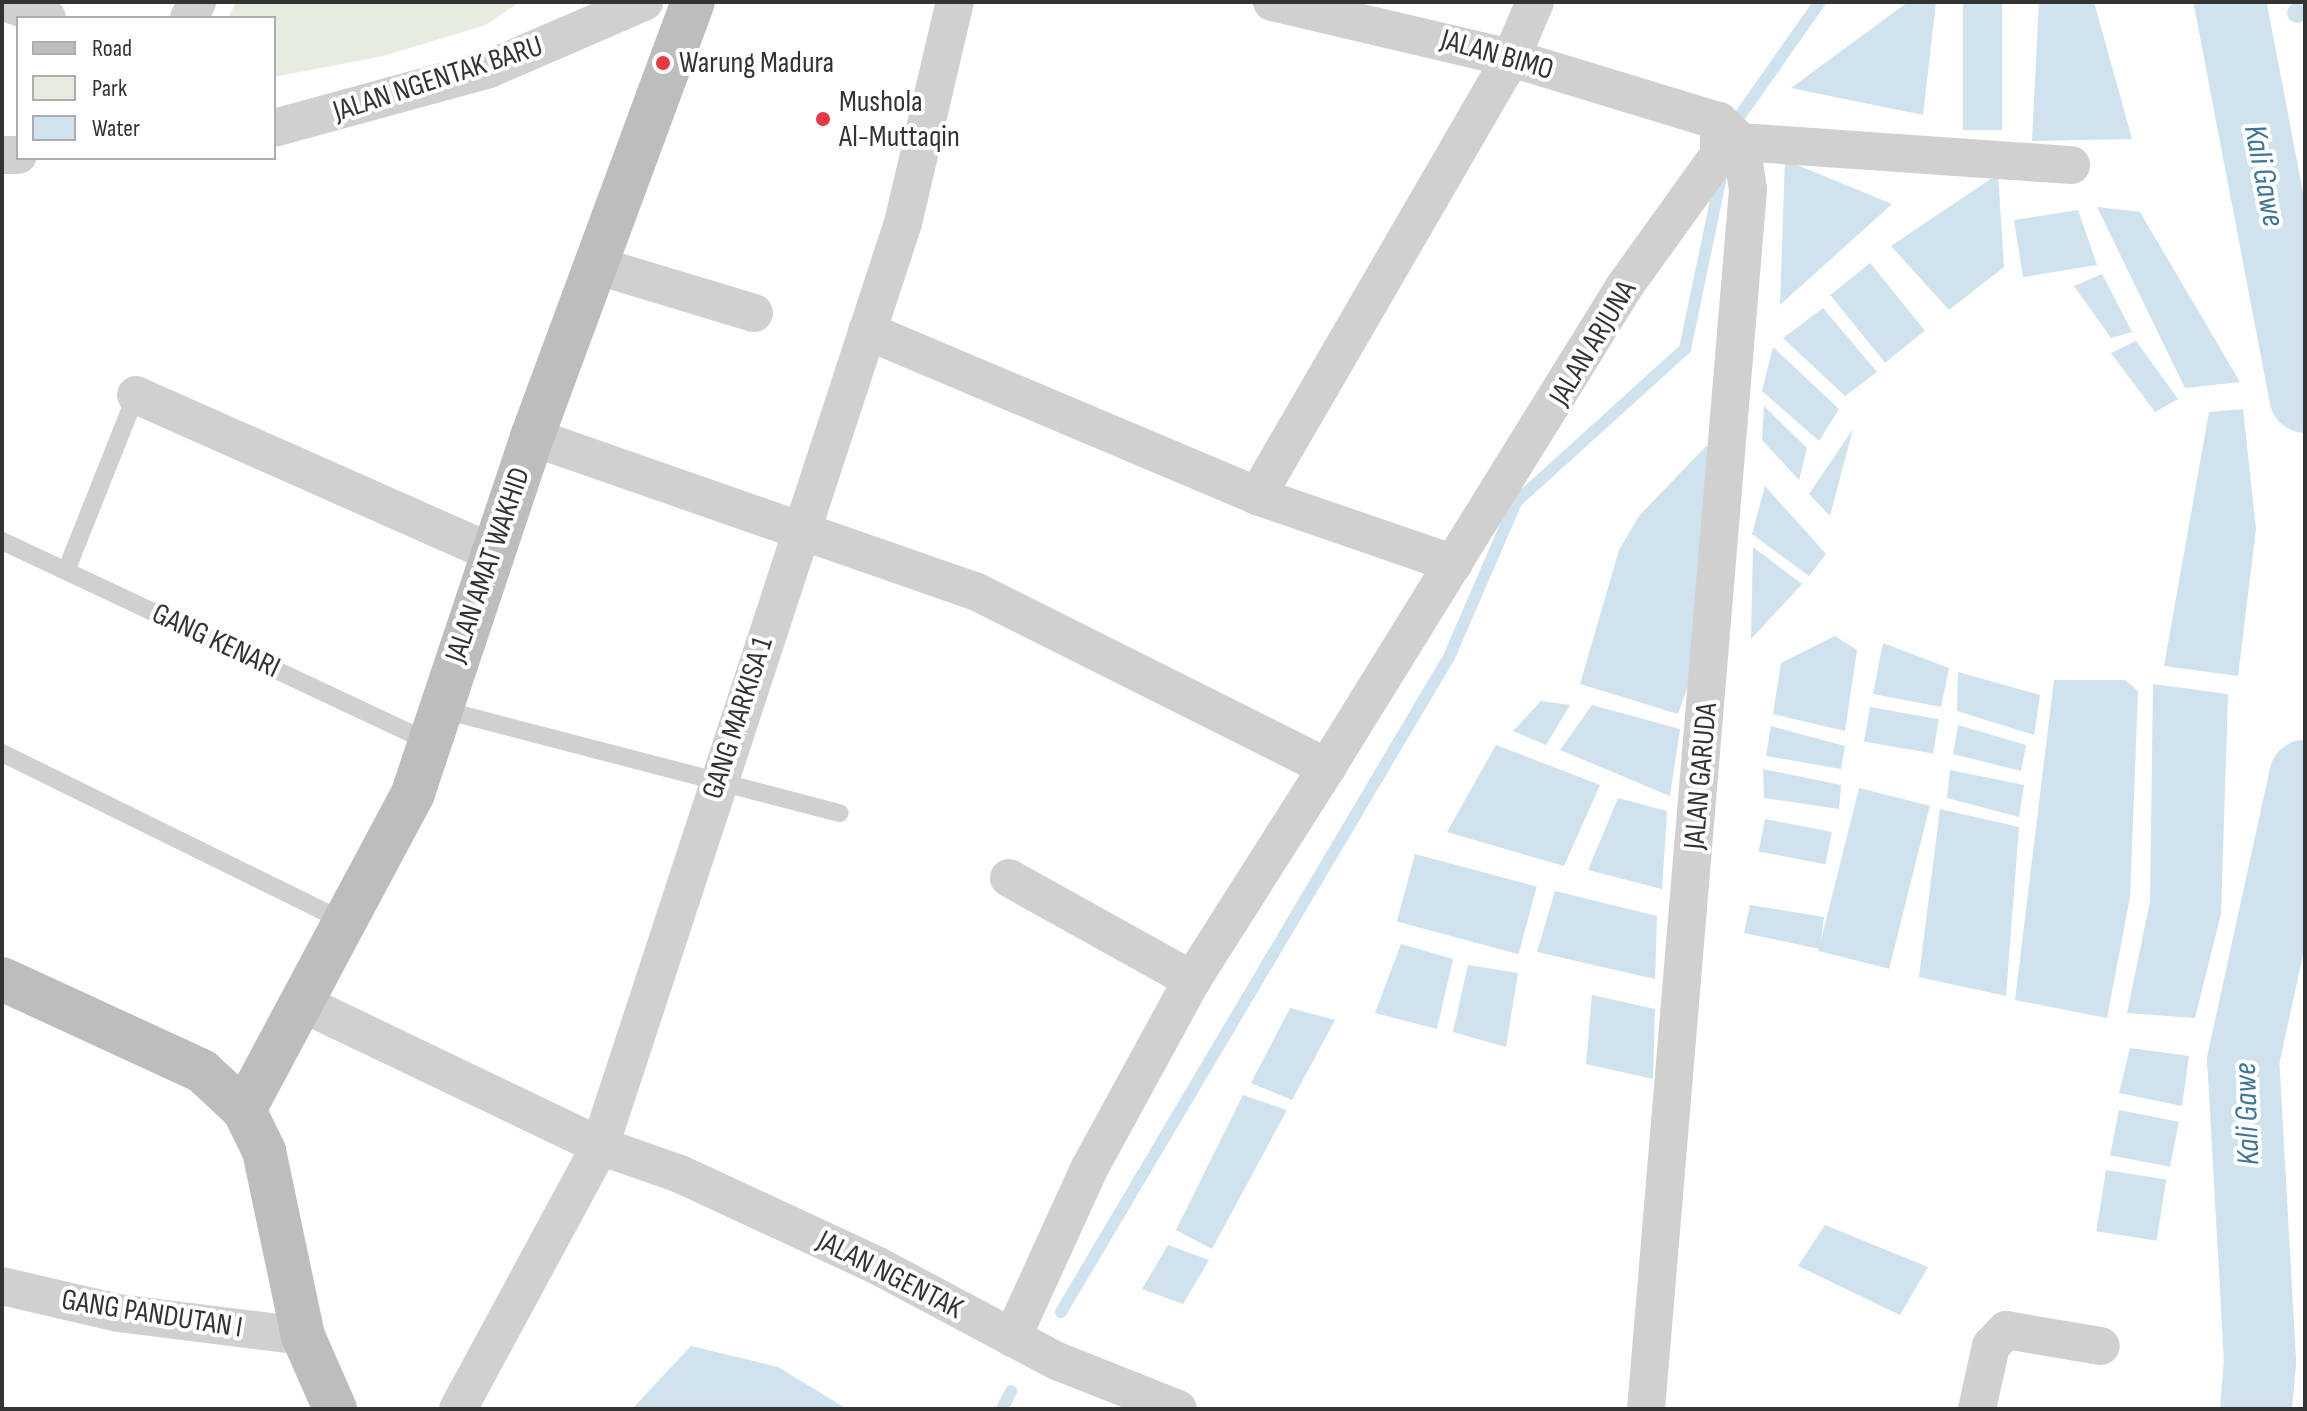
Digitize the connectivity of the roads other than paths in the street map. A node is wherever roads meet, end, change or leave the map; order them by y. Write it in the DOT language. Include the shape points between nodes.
graph roads {
  1 [pos="5,2"];
  2 [pos="644,2"];
  3 [pos="693,2"];
  4 [pos="955,2"];
  5 [pos="1272,2"];
  6 [pos="1535,2"];
  7 [pos="42,16"];
  8 [pos="1511,58"];
  9 [pos="276,127"];
  10 [pos="1730,130"];
  11 [pos="2071,165"];
  12 [pos="595,265"];
  13 [pos="754,313"];
  14 [pos="867,331"];
  15 [pos="136,395"];
  16 [pos="532,437"];
  17 [pos="1257,496"];
  18 [pos="800,530"];
  19 [pos="2,541"];
  20 [pos="492,553"];
  21 [pos="1454,564"];
  22 [pos="66,571"];
  23 [pos="435,725"];
  24 [pos="2,753"];
  25 [pos="1327,767"];
  26 [pos="715,787"];
  27 [pos="840,813"];
  28 [pos="1009,878"];
  29 [pos="349,923"];
  30 [pos="2,979"];
  31 [pos="1192,980"];
  32 [pos="306,1005"];
  33 [pos="244,1110"];
  34 [pos="600,1146"];
  35 [pos="2,1286"];
  36 [pos="303,1336"];
  37 [pos="1012,1338"];
  38 [pos="2101,1346"];
  39 [pos="335,1409"];
  40 [pos="458,1409"];
  41 [pos="1178,1409"];
  42 [pos="1646,1409"];
  43 [pos="1977,1409"];
  1 -- 7 [label="street"];
  2 -- 9 [label="street, JALAN NGENTAK BARU" via="489,69"];
  3 -- 12 [label="street, JALAN AMAT WAKHID"];
  4 -- 14 [label="street, GANG MARKISA 1" via="903,223"];
  5 -- 8 [label="street, JALAN BIMO"];
  6 -- 8 [label="street"];
  8 -- 10 [label="street, JALAN BIMO"];
  8 -- 17 [label="street"];
  10 -- 11 [label="street, JALAN BIMO"];
  10 -- 21 [label="street, JALAN ARJUNA" via="1719,155 1624,287"];
  10 -- 42 [label="street, JALAN GARUDA" via="1748,190"];
  12 -- 13 [label="street"];
  12 -- 16 [label="street, JALAN AMAT WAKHID"];
  14 -- 17 [label="street"];
  14 -- 18 [label="street, GANG MARKISA 1"];
  15 -- 20 [label="street"];
  15 -- 22 [label="lane"];
  16 -- 18 [label="street"];
  16 -- 20 [label="street, JALAN AMAT WAKHID"];
  17 -- 21 [label="street"];
  18 -- 25 [label="street" via="975,591"];
  18 -- 26 [label="street, GANG MARKISA 1"];
  19 -- 22 [label="lane, GANG KENARI"];
  20 -- 23 [label="street, JALAN AMAT WAKHID"];
  21 -- 25 [label="street, JALAN ARJUNA"];
  22 -- 23 [label="lane, GANG KENARI"];
  23 -- 26 [label="lane, GANG KENARI"];
  23 -- 29 [label="street, JALAN AMAT WAKHID" via="413,793"];
  24 -- 29 [label="lane"];
  25 -- 31 [label="street, JALAN ARJUNA"];
  26 -- 27 [label="lane, GANG KENARI" via="778,792"];
  26 -- 34 [label="street, GANG MARKISA 1"];
  28 -- 31 [label="street"];
  29 -- 32 [label="street, JALAN AMAT WAKHID"];
  30 -- 33 [label="street" via="202,1071"];
  31 -- 37 [label="street, JALAN ARJUNA" via="1089,1169"];
  32 -- 33 [label="street, JALAN AMAT WAKHID"];
  32 -- 34 [label="street, JALAN NGENTAK"];
  33 -- 36 [label="street" via="264,1151"];
  34 -- 37 [label="street, JALAN NGENTAK" via="723,1194"];
  34 -- 40 [label="street, GANG MARKISA 1"];
  35 -- 36 [label="street, GANG PANDUTAN I" via="118,1313"];
  36 -- 39 [label="street"];
  37 -- 41 [label="street, JALAN NGENTAK"];
  38 -- 43 [label="street" via="2006,1330 1991,1346"];
}
